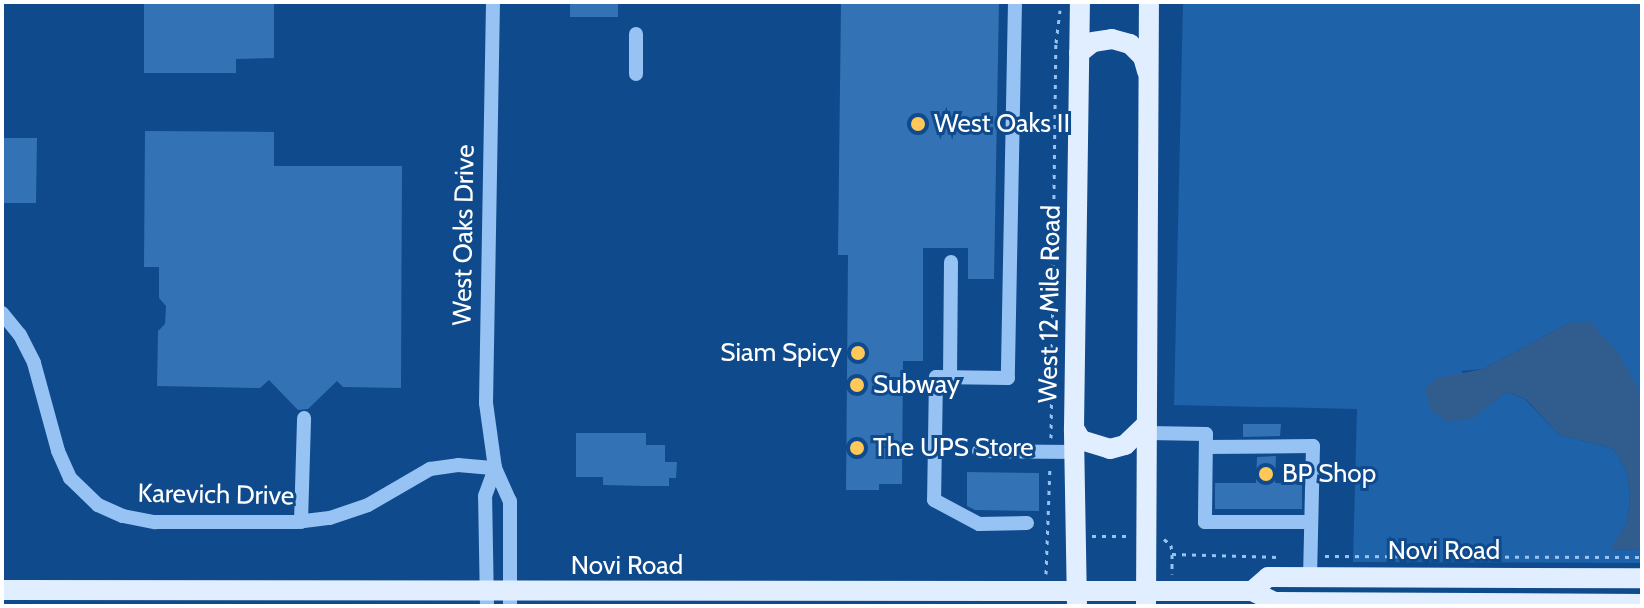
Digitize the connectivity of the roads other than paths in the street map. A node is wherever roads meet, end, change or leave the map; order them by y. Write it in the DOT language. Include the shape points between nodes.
graph roads {
  1 [pos="493,2"];
  2 [pos="1015,2"];
  3 [pos="1080,2"];
  4 [pos="1149,2"];
  5 [pos="636,34"];
  6 [pos="1079,53"];
  7 [pos="636,74"];
  8 [pos="1149,75"];
  9 [pos="951,262"];
  10 [pos="2,313"];
  11 [pos="950,377"];
  12 [pos="304,418"];
  13 [pos="1074,428"];
  14 [pos="1147,429"];
  15 [pos="1206,447"];
  16 [pos="979,451"];
  17 [pos="1075,452"];
  18 [pos="495,468"];
  19 [pos="301,522"];
  20 [pos="1311,522"];
  21 [pos="1027,523"];
  22 [pos="1311,567"];
  23 [pos="1642,578"];
  24 [pos="2,590"];
  25 [pos="1252,591"];
  26 [pos="487,599"];
  27 [pos="510,599"];
  28 [pos="1077,599"];
  29 [pos="1146,599"];
  30 [pos="1642,604"];
  1 -- 18 [label="street, West Oaks Drive" via="486,403"];
  2 -- 11 [label="street" via="1008,378"];
  3 -- 6 [label="main road, West 12 Mile Road"];
  4 -- 8 [label="main road"];
  5 -- 7 [label="street"];
  6 -- 8 [label="main road" via="1093,42 1112,39 1130,44 1143,57"];
  6 -- 13 [label="main road, West 12 Mile Road"];
  8 -- 14 [label="main road"];
  9 -- 11 [label="street"];
  10 -- 19 [label="street, Karevich Drive" via="34,363 64,468 98,505 155,522"];
  11 -- 21 [label="street" via="936,377 934,500 979,524"];
  12 -- 19 [label="street"];
  13 -- 14 [label="main road" via="1081,440 1110,449"];
  13 -- 17 [label="main road, West 12 Mile Road"];
  14 -- 15 [label="street" via="1206,434"];
  14 -- 29 [label="main road"];
  15 -- 20 [label="street" via="1205,522"];
  15 -- 20 [label="street" via="1313,446"];
  16 -- 17 [label="street"];
  17 -- 28 [label="main road, West 12 Mile Road"];
  18 -- 19 [label="street, Karevich Drive" via="430,469 359,509"];
  18 -- 26 [label="street, West Oaks Drive" via="485,496"];
  18 -- 27 [label="street, West Oaks Drive" via="510,501"];
  20 -- 22 [label="street"];
  22 -- 23 [label="main road, Novi Road"];
  22 -- 25 [label="main road, Novi Road" via="1268,577"];
  24 -- 26 [label="main road, Novi Road"];
  25 -- 29 [label="main road, Novi Road"];
  25 -- 30 [label="main road, Novi Road" via="1275,602"];
  26 -- 27 [label="main road, Novi Road"];
  27 -- 28 [label="main road, Novi Road" via="1046,591"];
  28 -- 29 [label="main road, Novi Road"];
}
